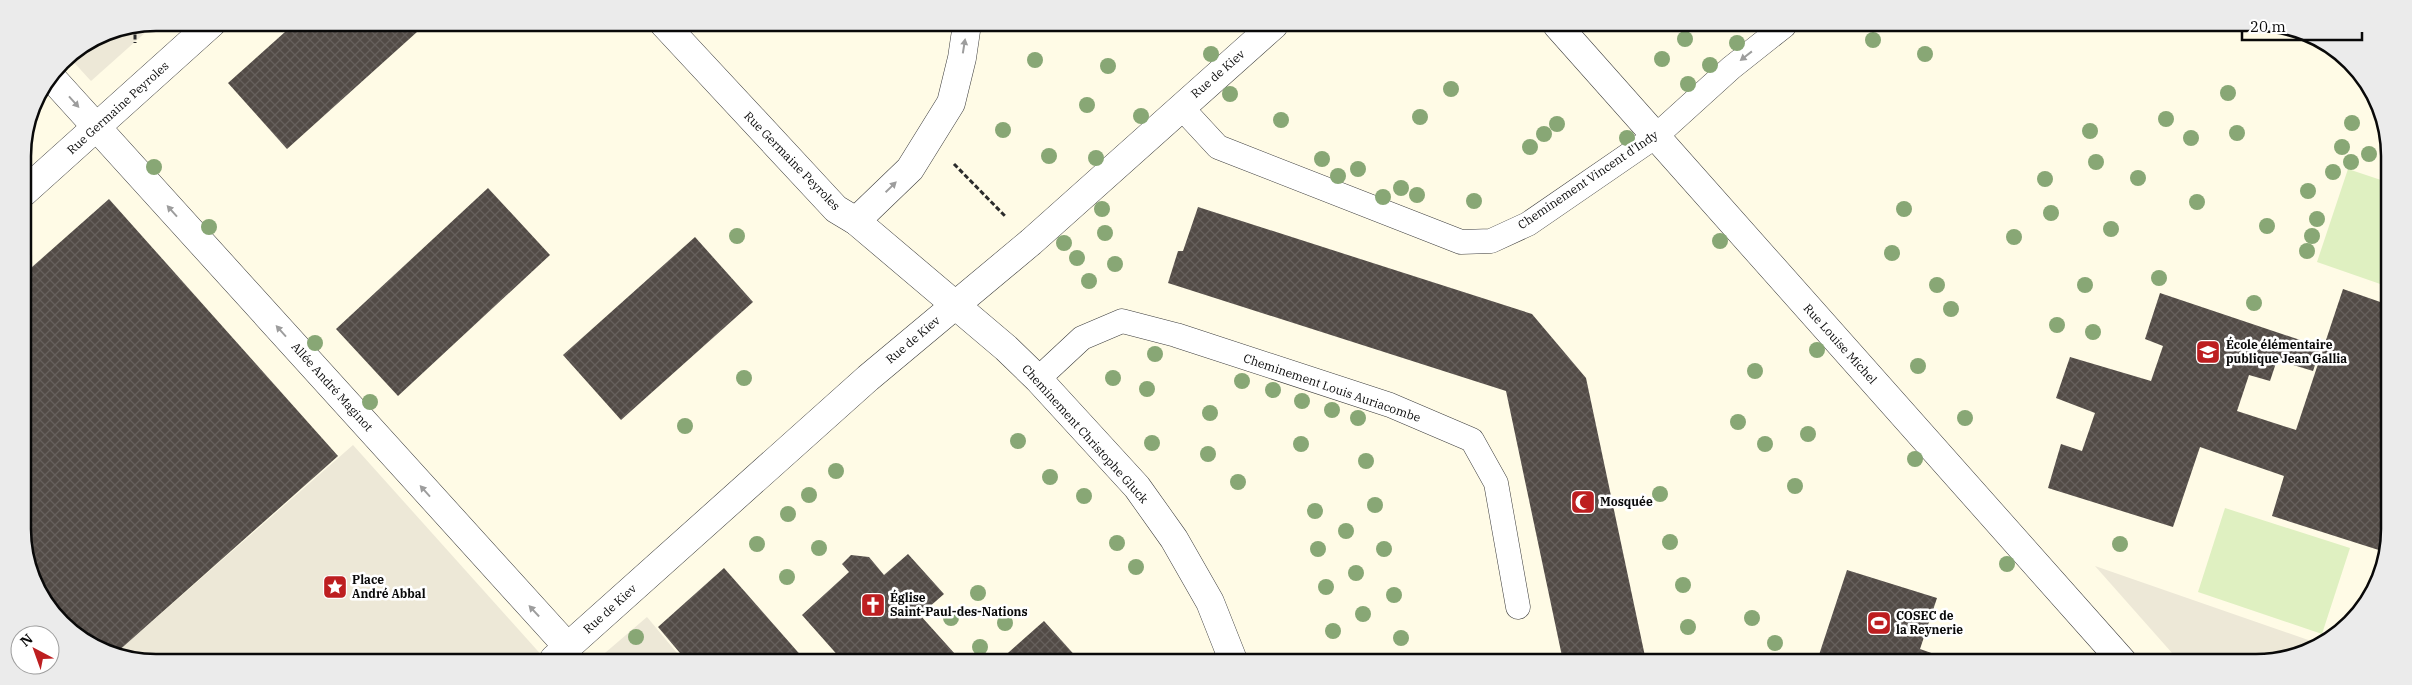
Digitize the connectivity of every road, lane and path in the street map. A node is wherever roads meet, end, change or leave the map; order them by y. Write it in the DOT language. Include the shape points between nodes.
graph roads {
  1 [pos="1267,31"];
  2 [pos="1563,31"];
  3 [pos="1777,31"];
  4 [pos="202,32"];
  5 [pos="671,32"];
  6 [pos="966,32"];
  7 [pos="135,34"];
  8 [pos="135,43"];
  9 [pos="56,82"];
  10 [pos="1181,107"];
  11 [pos="96,127"];
  12 [pos="1656,136"];
  13 [pos="930,140"];
  14 [pos="32,185"];
  15 [pos="856,221"];
  16 [pos="1031,242"];
  17 [pos="955,305"];
  18 [pos="1038,379"];
  19 [pos="1518,607"];
  20 [pos="561,653"];
  21 [pos="1231,653"];
  22 [pos="2115,653"];
  1 -- 10 [label="street, Rue de Kiev"];
  2 -- 12 [label="street, Rue Louise Michel"];
  3 -- 12 [label="lane, Cheminement Vincent d'Indy, one-way"];
  4 -- 11 [label="street, Rue Germaine Peyroles"];
  5 -- 15 [label="street, Rue Germaine Peyroles" via="836,209"];
  13 -- 6 [label="street, one-way" via="951,103"];
  7 -- 8 [label="path"];
  9 -- 11 [label="street, Allée André Maginot, one-way"];
  10 -- 12 [label="lane, Cheminement Vincent d'Indy" via="1218,147 1461,242 1491,241 1528,224"];
  10 -- 16 [label="street, Rue de Kiev"];
  11 -- 14 [label="street, Rue Germaine Peyroles"];
  20 -- 11 [label="street, Allée André Maginot, one-way"];
  12 -- 22 [label="street, Rue Louise Michel"];
  15 -- 13 [label="street, one-way" via="910,169"];
  13 -- 16 [label="path"];
  15 -- 17 [label="street, Rue Germaine Peyroles"];
  16 -- 17 [label="street, Rue de Kiev"];
  17 -- 18 [label="street, Cheminement Christophe Gluck"];
  17 -- 20 [label="street, Rue de Kiev" via="868,378"];
  18 -- 19 [label="lane, Cheminement Louis Auriacombe" via="1082,338 1122,321 1176,335 1390,405 1472,440 1496,483"];
  18 -- 21 [label="street, Cheminement Christophe Gluck" via="1137,487 1174,539 1210,602"];
}
